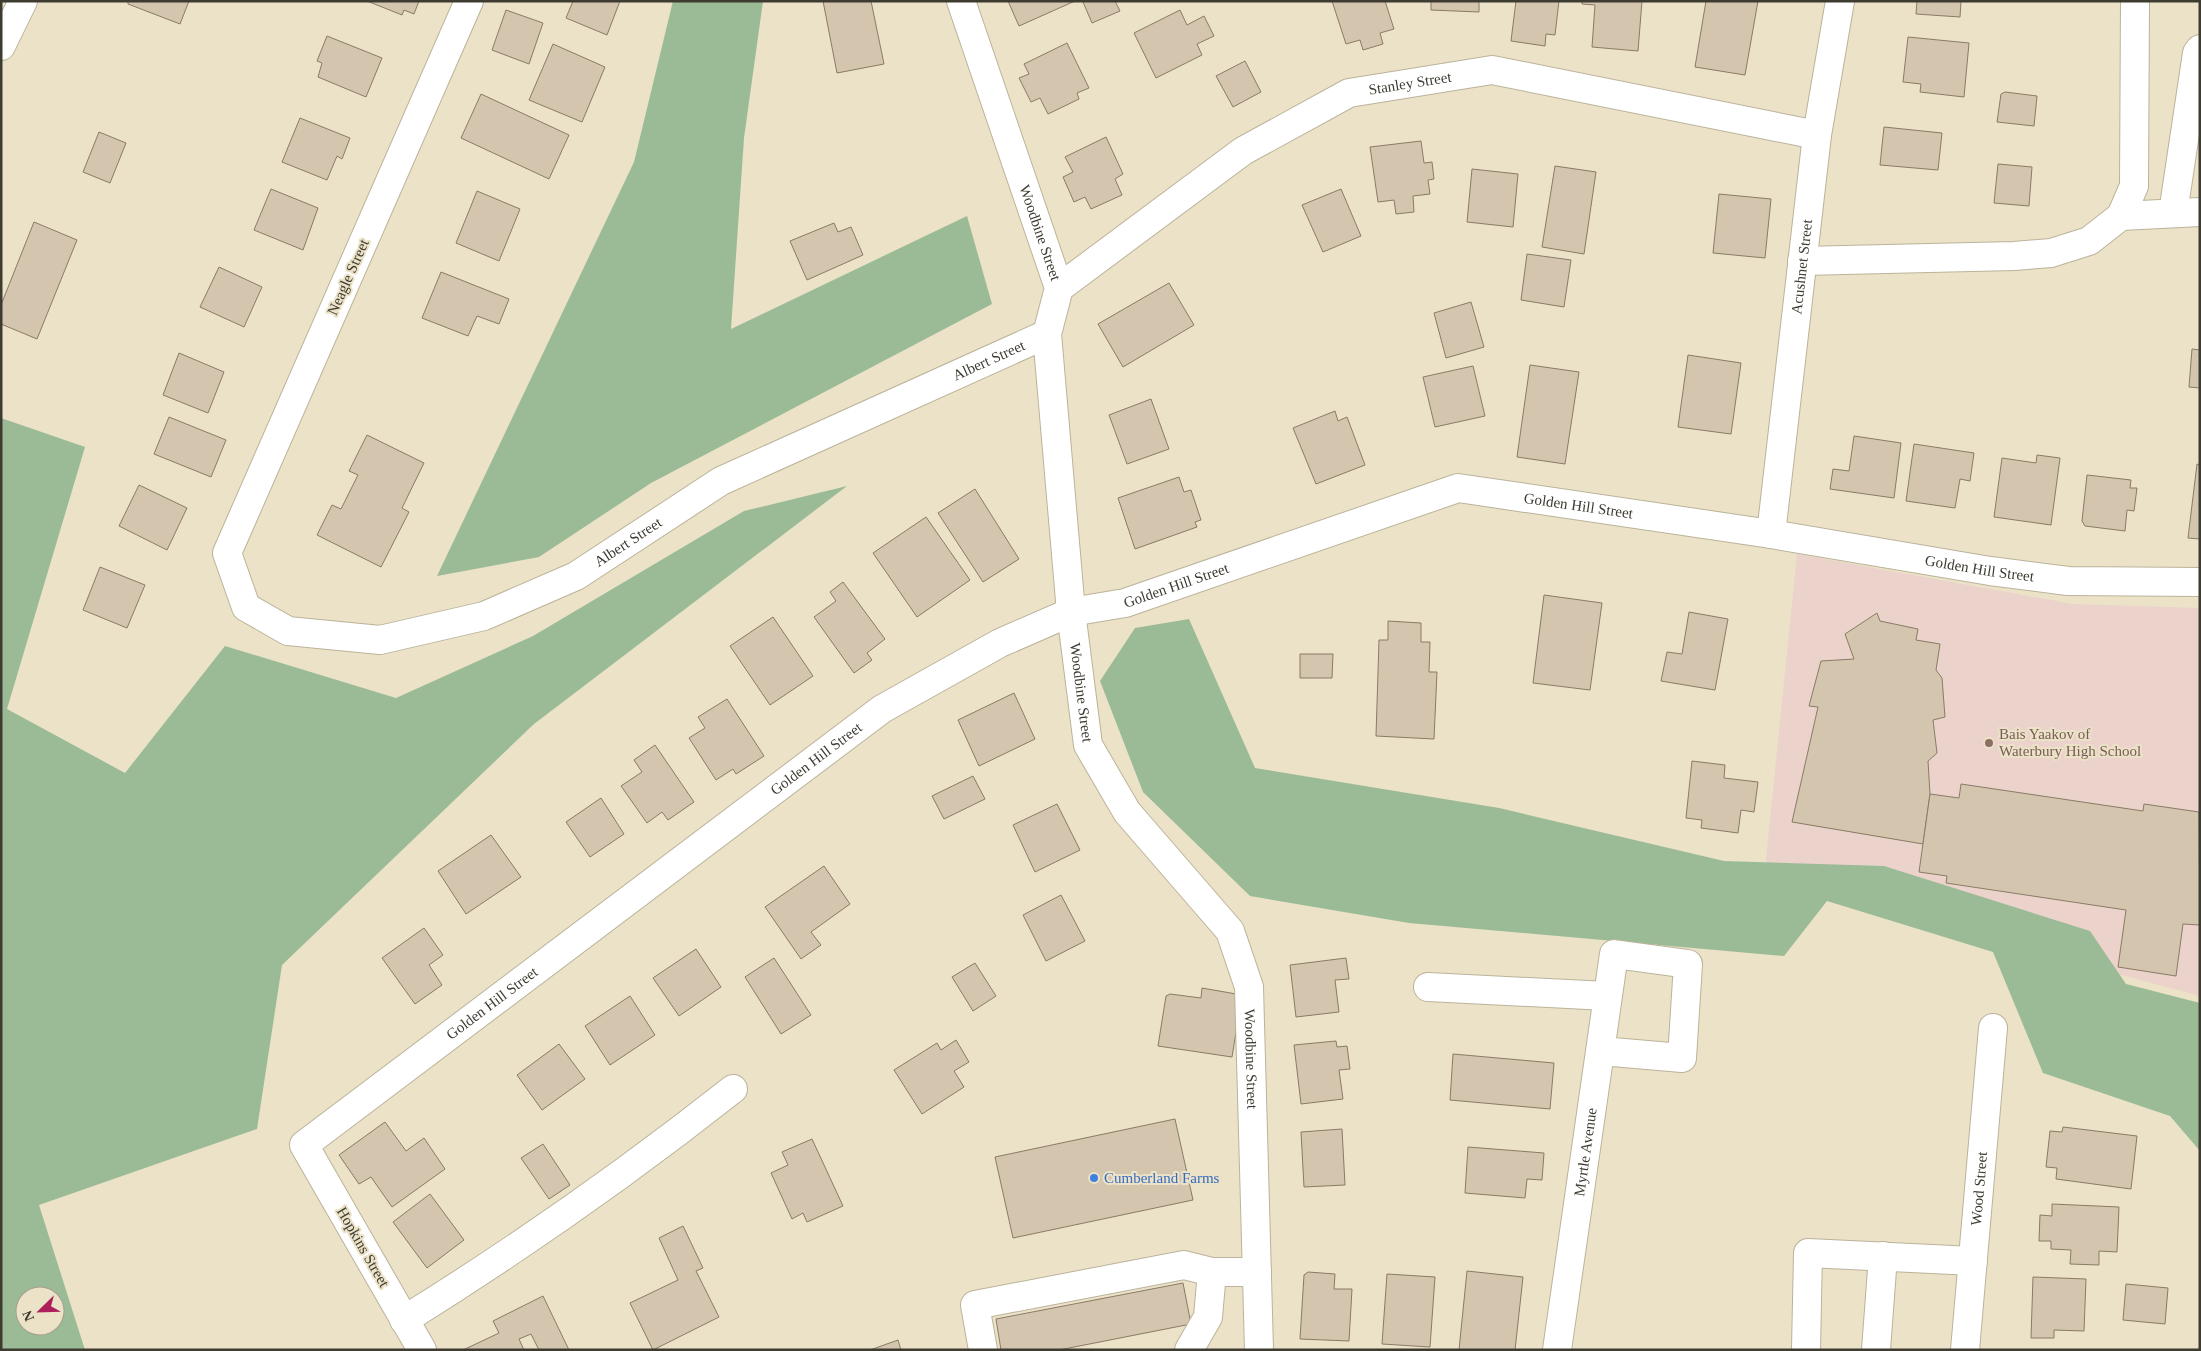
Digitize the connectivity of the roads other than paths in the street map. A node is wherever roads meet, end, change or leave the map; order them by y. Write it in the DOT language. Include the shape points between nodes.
graph roads {
  1 [pos="23,1"];
  2 [pos="469,1"];
  3 [pos="961,1"];
  4 [pos="1840,1"];
  5 [pos="2135,1"];
  6 [pos="1,46"];
  7 [pos="2200,49"];
  8 [pos="1817,134"];
  9 [pos="2200,212"];
  10 [pos="2173,213"];
  11 [pos="2121,216"];
  12 [pos="1802,261"];
  13 [pos="1059,288"];
  14 [pos="1047,334"];
  15 [pos="1770,534"];
  16 [pos="226,552"];
  17 [pos="2200,582"];
  18 [pos="1071,612"];
  19 [pos="1428,987"];
  20 [pos="1607,996"];
  21 [pos="1993,1028"];
  22 [pos="1601,1051"];
  23 [pos="734,1089"];
  24 [pos="304,1144"];
  25 [pos="1883,1256"];
  26 [pos="1973,1261"];
  27 [pos="1212,1272"];
  28 [pos="1257,1272"];
  29 [pos="404,1320"];
  30 [pos="422,1350"];
  31 [pos="982,1350"];
  32 [pos="1189,1350"];
  33 [pos="1259,1350"];
  34 [pos="1557,1350"];
  35 [pos="1806,1350"];
  36 [pos="1876,1350"];
  37 [pos="1965,1350"];
  1 -- 6 [label="street"];
  2 -- 16 [label="street, Neagle Street"];
  3 -- 13 [label="street, Woodbine Street"];
  4 -- 8 [label="street, Acushnet Street"];
  5 -- 11 [label="street" via="2134,186"];
  7 -- 10 [label="street"];
  8 -- 12 [label="street, Acushnet Street"];
  8 -- 13 [label="street, Stanley Street" via="1492,70 1350,93 1243,151"];
  9 -- 10 [label="street"];
  10 -- 11 [label="street"];
  11 -- 12 [label="street" via="2088,242 2051,253"];
  12 -- 15 [label="street, Acushnet Street"];
  13 -- 14 [label="street, Woodbine Street"];
  14 -- 16 [label="street, Albert Street" via="721,481 576,576 484,616 380,640 288,631 246,607"];
  14 -- 18 [label="street, Woodbine Street"];
  15 -- 17 [label="street, Golden Hill Street" via="2068,581"];
  15 -- 18 [label="street, Golden Hill Street" via="1458,488 1125,603"];
  18 -- 24 [label="street, Golden Hill Street" via="1000,643 882,709"];
  18 -- 28 [label="street, Woodbine Street" via="1088,745 1127,812 1230,931 1249,987"];
  19 -- 20 [label="street"];
  20 -- 22 [label="street, Myrtle Avenue"];
  20 -- 22 [label="street, Myrtle Avenue" via="1614,954 1688,964 1682,1058"];
  21 -- 26 [label="street, Wood Street"];
  22 -- 34 [label="street, Myrtle Avenue"];
  23 -- 29 [label="street" via="491,1266"];
  24 -- 29 [label="street, Hopkins Street"];
  25 -- 26 [label="street"];
  25 -- 35 [label="street" via="1808,1253"];
  25 -- 36 [label="street"];
  26 -- 37 [label="street, Wood Street"];
  27 -- 28 [label="street"];
  27 -- 31 [label="street" via="1184,1265 975,1306"];
  27 -- 32 [label="street" via="1208,1317"];
  28 -- 33 [label="street, Woodbine Street"];
  29 -- 30 [label="street, Hopkins Street"];
}
